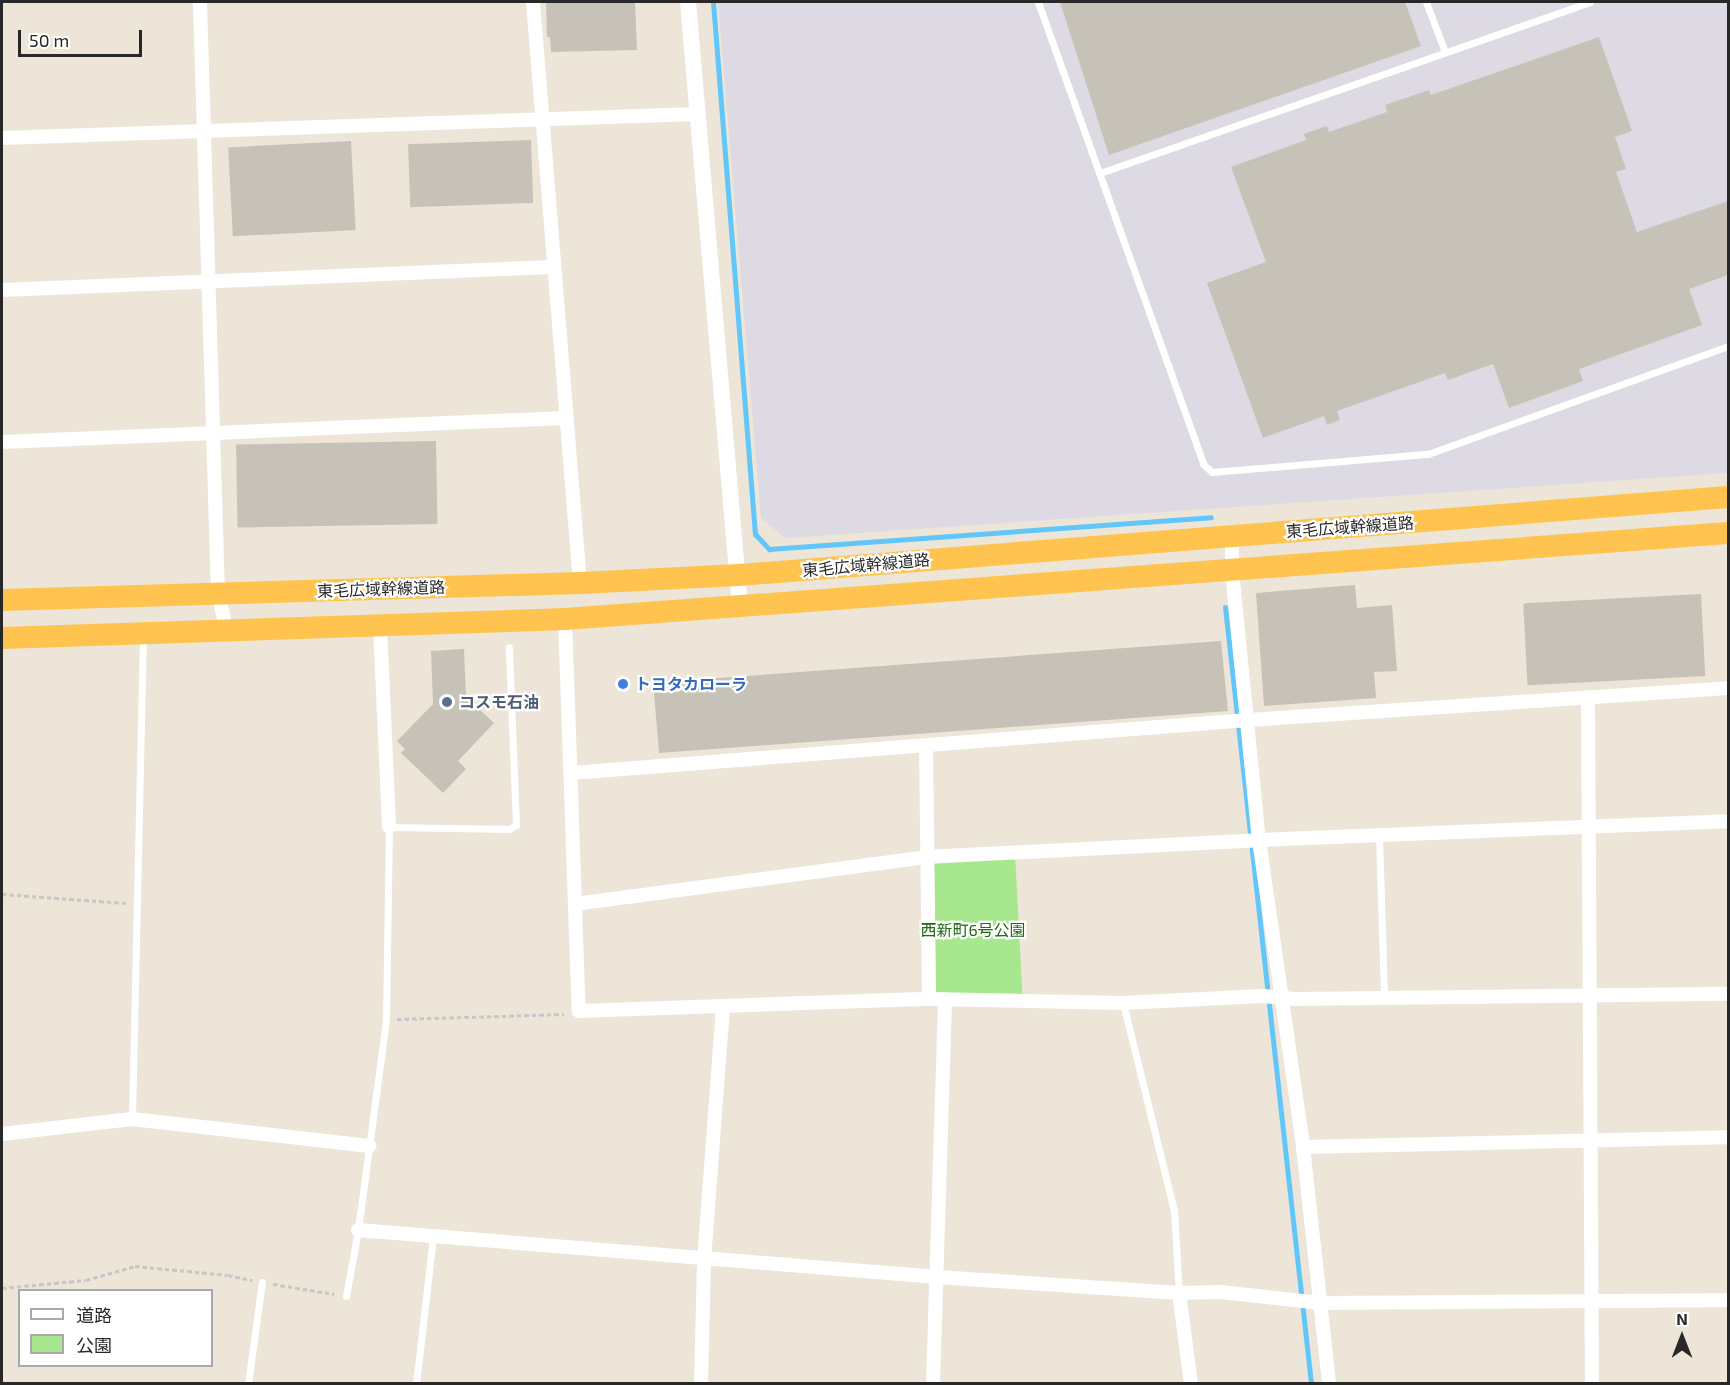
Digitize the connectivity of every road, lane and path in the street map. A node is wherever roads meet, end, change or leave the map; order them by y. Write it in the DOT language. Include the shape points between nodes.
graph roads {
  1 [pos="200,2"];
  2 [pos="533,2"];
  3 [pos="688,2"];
  4 [pos="1038,2"];
  5 [pos="1426,2"];
  6 [pos="1590,2"];
  7 [pos="1445,52"];
  8 [pos="697,114"];
  9 [pos="542,120"];
  10 [pos="204,132"];
  11 [pos="2,138"];
  12 [pos="1100,173"];
  13 [pos="553,267"];
  14 [pos="210,283"];
  15 [pos="2,290"];
  16 [pos="1728,346"];
  17 [pos="565,418"];
  18 [pos="213,434"];
  19 [pos="2,442"];
  20 [pos="1728,498"];
  21 [pos="1728,533"];
  22 [pos="1232,536"];
  23 [pos="1232,572"];
  24 [pos="739,575"];
  25 [pos="580,583"];
  26 [pos="218,593"];
  27 [pos="2,600"];
  28 [pos="741,607"];
  29 [pos="565,619"];
  30 [pos="380,627"];
  31 [pos="227,631"];
  32 [pos="143,634"];
  33 [pos="2,638"];
  34 [pos="509,647"];
  35 [pos="1728,688"];
  36 [pos="1588,697"];
  37 [pos="1248,720"];
  38 [pos="926,746"];
  39 [pos="571,773"];
  40 [pos="1728,821"];
  41 [pos="1590,825"];
  42 [pos="389,827"];
  43 [pos="1379,835"];
  44 [pos="1259,840"];
  45 [pos="926,857"];
  46 [pos="2,894"];
  47 [pos="137,904"];
  48 [pos="575,904"];
  49 [pos="1728,994"];
  50 [pos="1589,995"];
  51 [pos="1281,998"];
  52 [pos="1384,998"];
  53 [pos="929,999"];
  54 [pos="945,999"];
  55 [pos="1123,1003"];
  56 [pos="723,1006"];
  57 [pos="579,1011"];
  58 [pos="386,1019"];
  59 [pos="132,1119"];
  60 [pos="2,1134"];
  61 [pos="1728,1137"];
  62 [pos="1590,1140"];
  63 [pos="369,1146"];
  64 [pos="1303,1148"];
  65 [pos="358,1230"];
  66 [pos="433,1236"];
  67 [pos="705,1260"];
  68 [pos="937,1277"];
  69 [pos="262,1282"];
  70 [pos="2,1288"];
  71 [pos="1179,1293"];
  72 [pos="346,1296"];
  73 [pos="1728,1300"];
  74 [pos="1591,1302"];
  75 [pos="1321,1303"];
  76 [pos="248,1383"];
  77 [pos="416,1383"];
  78 [pos="701,1383"];
  79 [pos="933,1383"];
  80 [pos="1191,1383"];
  81 [pos="1329,1383"];
  82 [pos="1592,1383"];
  1 -- 10 [label="street"];
  2 -- 9 [label="street"];
  3 -- 8 [label="street"];
  4 -- 12 [label="lane"];
  5 -- 7 [label="lane"];
  6 -- 7 [label="lane"];
  7 -- 12 [label="lane"];
  8 -- 9 [label="street"];
  8 -- 24 [label="street"];
  9 -- 10 [label="street"];
  9 -- 13 [label="street"];
  10 -- 11 [label="street"];
  10 -- 14 [label="street"];
  12 -- 16 [label="lane" via="1203,464 1212,472 1428,454"];
  13 -- 14 [label="street"];
  13 -- 17 [label="street"];
  14 -- 15 [label="street"];
  14 -- 18 [label="street"];
  17 -- 18 [label="street"];
  17 -- 25 [label="street"];
  18 -- 19 [label="street"];
  18 -- 26 [label="street"];
  20 -- 22 [label="highway, 東毛広域幹線道路"];
  21 -- 23 [label="highway, 東毛広域幹線道路"];
  22 -- 23 [label="street"];
  22 -- 24 [label="highway, 東毛広域幹線道路"];
  23 -- 28 [label="highway, 東毛広域幹線道路"];
  23 -- 37 [label="street"];
  24 -- 25 [label="highway, 東毛広域幹線道路"];
  24 -- 28 [label="street"];
  25 -- 26 [label="highway, 東毛広域幹線道路"];
  26 -- 27 [label="highway, 東毛広域幹線道路"];
  26 -- 31 [label="street"];
  28 -- 29 [label="highway, 東毛広域幹線道路"];
  29 -- 30 [label="highway, 東毛広域幹線道路"];
  29 -- 39 [label="street"];
  30 -- 31 [label="highway, 東毛広域幹線道路"];
  30 -- 42 [label="street"];
  31 -- 32 [label="highway, 東毛広域幹線道路"];
  32 -- 33 [label="highway, 東毛広域幹線道路"];
  32 -- 47 [label="lane"];
  34 -- 42 [label="lane" via="516,825 509,829"];
  35 -- 36 [label="street"];
  36 -- 37 [label="street"];
  36 -- 41 [label="street"];
  37 -- 38 [label="street"];
  37 -- 44 [label="street"];
  38 -- 39 [label="street"];
  38 -- 45 [label="street"];
  39 -- 48 [label="street"];
  40 -- 41 [label="street"];
  41 -- 43 [label="street"];
  41 -- 50 [label="street"];
  42 -- 58 [label="lane"];
  43 -- 44 [label="street"];
  43 -- 52 [label="lane"];
  44 -- 45 [label="street"];
  44 -- 51 [label="street"];
  45 -- 48 [label="street"];
  45 -- 53 [label="street"];
  46 -- 47 [label="path"];
  47 -- 59 [label="lane"];
  48 -- 57 [label="street"];
  49 -- 50 [label="street"];
  50 -- 52 [label="street"];
  50 -- 62 [label="street"];
  51 -- 52 [label="street"];
  51 -- 55 [label="street"];
  51 -- 64 [label="street"];
  53 -- 54 [label="street"];
  53 -- 56 [label="street"];
  54 -- 55 [label="street"];
  54 -- 68 [label="street"];
  55 -- 71 [label="lane" via="1174,1210"];
  56 -- 57 [label="street"];
  56 -- 67 [label="street"];
  57 -- 58 [label="path"];
  58 -- 63 [label="lane"];
  59 -- 60 [label="street"];
  59 -- 63 [label="street"];
  61 -- 62 [label="street"];
  62 -- 64 [label="street"];
  62 -- 74 [label="street"];
  63 -- 65 [label="lane"];
  64 -- 75 [label="street"];
  65 -- 66 [label="street"];
  65 -- 72 [label="lane"];
  66 -- 67 [label="street"];
  66 -- 77 [label="lane"];
  67 -- 68 [label="street"];
  67 -- 78 [label="street"];
  68 -- 71 [label="street"];
  68 -- 79 [label="street"];
  69 -- 70 [label="path" via="135,1266 86,1280"];
  69 -- 72 [label="path"];
  69 -- 76 [label="lane"];
  71 -- 75 [label="street" via="1221,1292"];
  71 -- 80 [label="street"];
  73 -- 74 [label="street"];
  74 -- 75 [label="street"];
  74 -- 82 [label="street"];
  75 -- 81 [label="street"];
}
